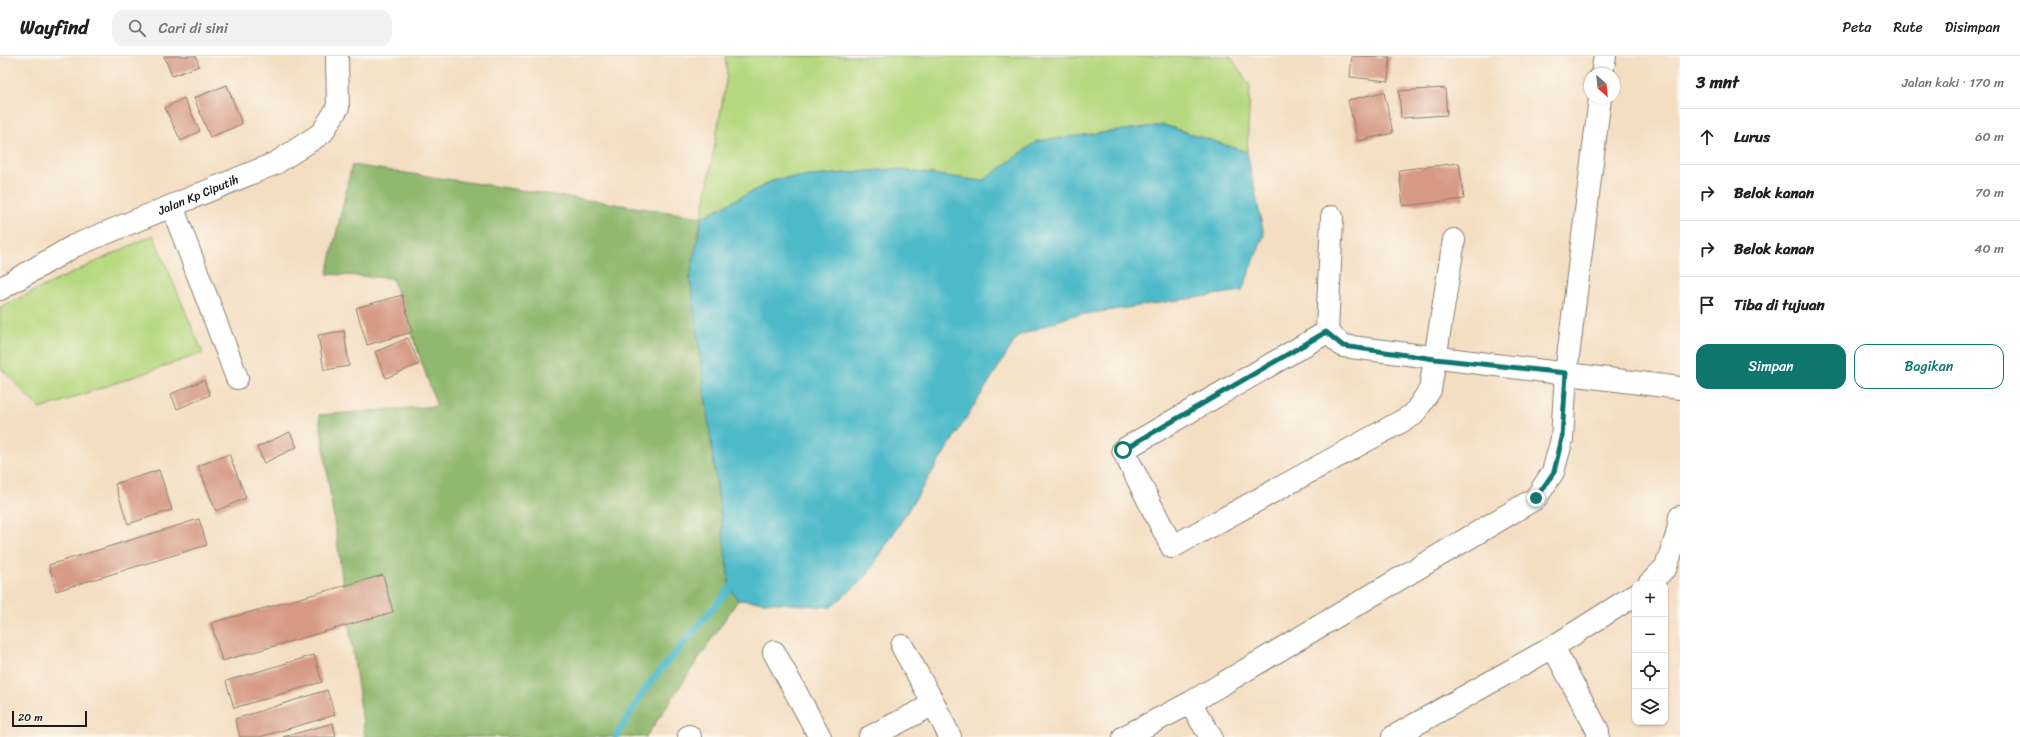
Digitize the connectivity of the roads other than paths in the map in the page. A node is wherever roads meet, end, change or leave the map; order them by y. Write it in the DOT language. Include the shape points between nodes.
graph roads {
  1 [pos="337,56"];
  2 [pos="1605,56"];
  3 [pos="1603,68"];
  4 [pos="1599,104"];
  5 [pos="172,206"];
  6 [pos="1332,217"];
  7 [pos="1454,240"];
  8 [pos="0,289"];
  9 [pos="1326,332"];
  10 [pos="1435,359"];
  11 [pos="1566,373"];
  12 [pos="237,378"];
  13 [pos="1680,388"];
  14 [pos="1680,517"];
  15 [pos="1652,581"];
  16 [pos="1632,597"];
  17 [pos="902,646"];
  18 [pos="1553,647"];
  19 [pos="774,652"];
  20 [pos="1190,703"];
  21 [pos="934,704"];
  22 [pos="820,737"];
  23 [pos="870,737"];
  24 [pos="950,737"];
  25 [pos="1124,737"];
  26 [pos="1211,737"];
  27 [pos="1394,737"];
  28 [pos="1598,737"];
  1 -- 5 [label="street, Jalan Kp Ciputih" via="338,107 322,134 276,164"];
  2 -- 3 [label="street"];
  4 -- 11 [label="street"];
  5 -- 8 [label="street, Jalan Kp Ciputih" via="74,246"];
  5 -- 12 [label="street"];
  6 -- 9 [label="street"];
  7 -- 10 [label="street"];
  9 -- 10 [label="street" via="1343,346"];
  9 -- 10 [label="street" via="1123,450 1172,548 1413,415 1430,390"];
  10 -- 11 [label="street"];
  11 -- 13 [label="street"];
  11 -- 20 [label="street" via="1562,438 1554,472 1536,498"];
  14 -- 15 [label="street" via="1678,535 1666,567"];
  16 -- 18 [label="street"];
  17 -- 21 [label="street"];
  18 -- 27 [label="street"];
  18 -- 28 [label="street" via="1598,732"];
  19 -- 22 [label="street"];
  20 -- 25 [label="street"];
  20 -- 26 [label="street"];
  21 -- 23 [label="street"];
  21 -- 24 [label="street"];
}
